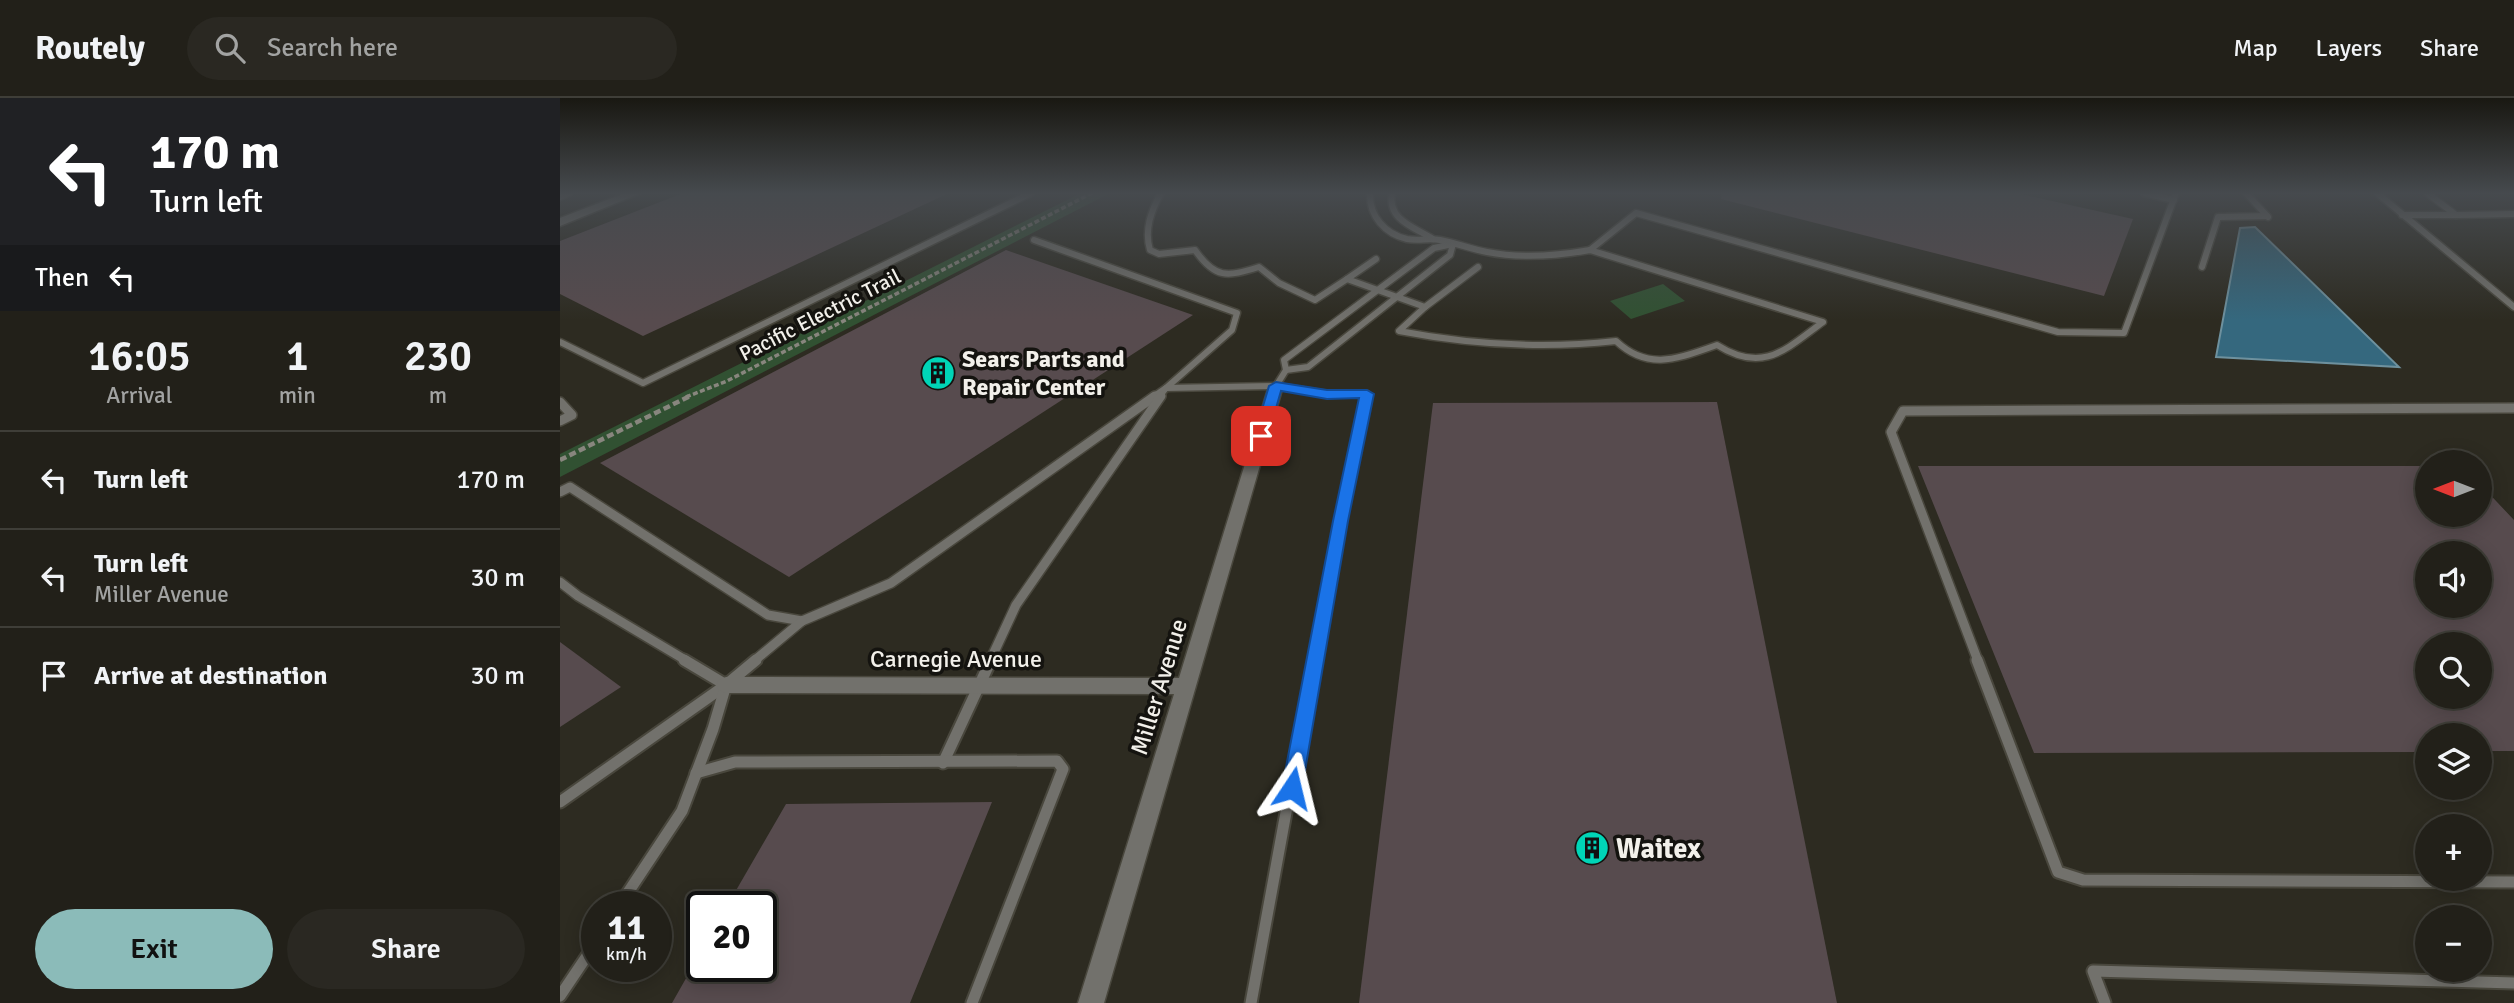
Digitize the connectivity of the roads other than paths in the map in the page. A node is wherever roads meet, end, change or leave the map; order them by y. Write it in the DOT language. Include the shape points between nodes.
graph roads {
  1 [pos="945,235"];
  2 [pos="1147,235"];
  3 [pos="1400,235"];
  4 [pos="1426,235"];
  5 [pos="1608,235"];
  6 [pos="1715,235"];
  7 [pos="2160,235"];
  8 [pos="2212,235"];
  9 [pos="2427,235"];
  10 [pos="1433,239"];
  11 [pos="1034,240"];
  12 [pos="1453,244"];
  13 [pos="1590,250"];
  14 [pos="1376,259"];
  15 [pos="1478,267"];
  16 [pos="2202,267"];
  17 [pos="1347,279"];
  18 [pos="1376,290"];
  19 [pos="1396,296"];
  20 [pos="1425,307"];
  21 [pos="2514,307"];
  22 [pos="560,342"];
  23 [pos="1281,378"];
  24 [pos="1166,388"];
  25 [pos="560,402"];
  26 [pos="2514,408"];
  27 [pos="560,421"];
  28 [pos="560,492"];
  29 [pos="560,582"];
  30 [pos="802,621"];
  31 [pos="726,685"];
  32 [pos="980,685"];
  33 [pos="1187,686"];
  34 [pos="943,763"];
  35 [pos="696,773"];
  36 [pos="560,802"];
  37 [pos="2514,882"];
  38 [pos="629,891"];
  39 [pos="581,964"];
  40 [pos="2514,983"];
  41 [pos="560,996"];
  42 [pos="972,1003"];
  43 [pos="1091,1003"];
  44 [pos="1251,1003"];
  45 [pos="2105,1003"];
  1 -- 22 [label="lane" via="643,383"];
  2 -- 17 [label="lane" via="1150,250 1159,254 1195,250 1207,268 1226,275 1259,267 1279,283 1315,300"];
  3 -- 10 [label="lane" via="1409,240"];
  4 -- 10 [label="lane"];
  5 -- 13 [label="lane"];
  6 -- 7 [label="lane" via="2058,332 2124,333"];
  8 -- 16 [label="lane"];
  9 -- 21 [label="lane"];
  10 -- 12 [label="lane"];
  11 -- 24 [label="lane" via="1237,313 1233,330"];
  12 -- 13 [label="lane" via="1535,257"];
  12 -- 18 [label="lane" via="1434,248"];
  12 -- 19 [label="lane" via="1450,255"];
  13 -- 20 [label="lane" via="1823,322 1761,361 1735,357 1717,345 1671,360 1649,361 1634,358 1616,341 1517,348 1399,331"];
  14 -- 17 [label="lane"];
  15 -- 20 [label="lane"];
  17 -- 18 [label="lane"];
  18 -- 19 [label="lane"];
  18 -- 23 [label="lane" via="1284,360"];
  19 -- 20 [label="lane"];
  19 -- 23 [label="lane" via="1308,367"];
  23 -- 24 [label="lane"];
  23 -- 33 [label="street, Miller Avenue"];
  23 -- 44 [label="lane" via="1327,394 1367,394"];
  24 -- 30 [label="lane" via="891,583"];
  24 -- 32 [label="lane" via="1016,605"];
  25 -- 27 [label="lane" via="572,415"];
  26 -- 37 [label="lane" via="1903,411 1891,432 2058,872 2083,880"];
  28 -- 30 [label="lane" via="570,486 768,615"];
  29 -- 31 [label="lane"];
  30 -- 31 [label="lane"];
  31 -- 32 [label="street, Carnegie Avenue"];
  31 -- 35 [label="lane"];
  31 -- 36 [label="lane"];
  32 -- 33 [label="street, Carnegie Avenue"];
  32 -- 34 [label="lane"];
  33 -- 43 [label="street, Miller Avenue"];
  34 -- 35 [label="lane" via="735,762"];
  34 -- 42 [label="lane" via="1057,761 1062,769"];
  35 -- 38 [label="lane" via="682,811"];
  39 -- 41 [label="lane"];
  40 -- 45 [label="lane" via="2093,971"];
}
